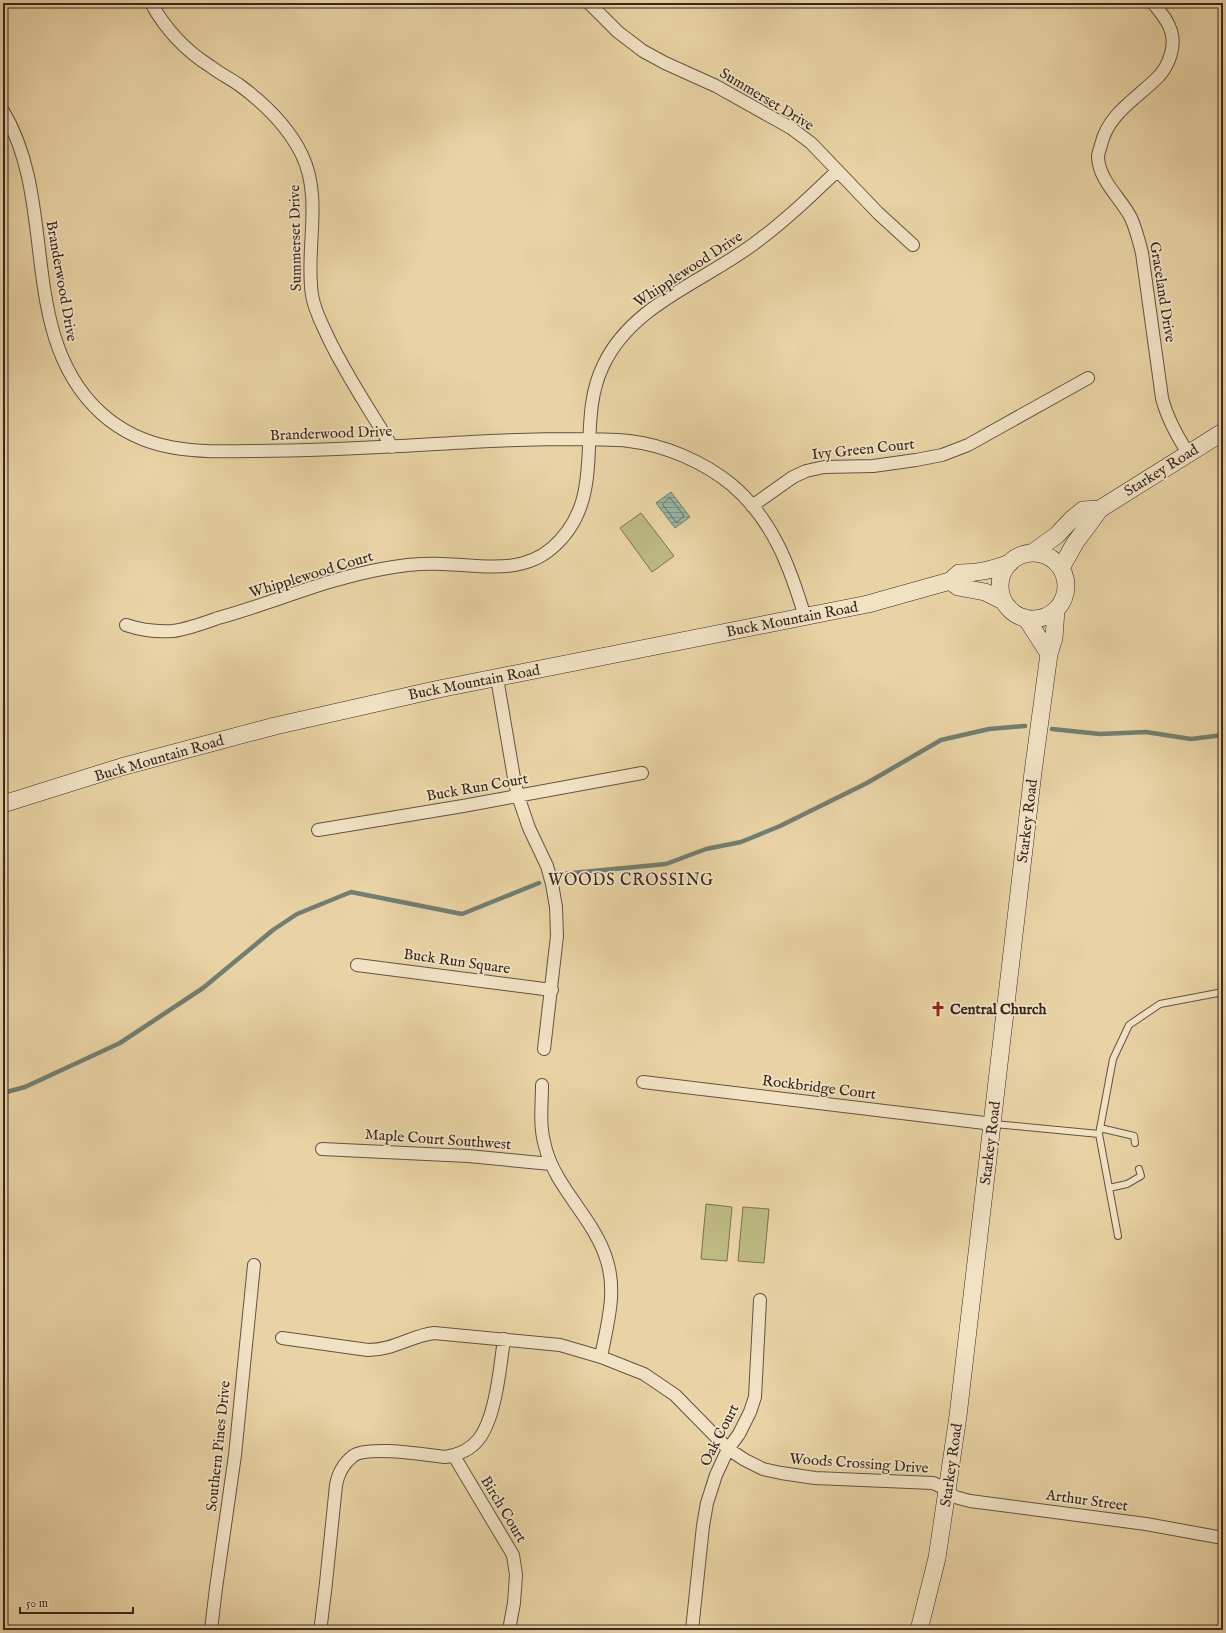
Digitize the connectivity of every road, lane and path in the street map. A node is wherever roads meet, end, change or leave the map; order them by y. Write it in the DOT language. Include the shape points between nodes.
graph roads {
  1 [pos="151,3"];
  2 [pos="589,3"];
  3 [pos="1153,3"];
  4 [pos="3,111"];
  5 [pos="836,171"];
  6 [pos="913,244"];
  7 [pos="1088,378"];
  8 [pos="1223,432"];
  9 [pos="590,440"];
  10 [pos="392,447"];
  11 [pos="1188,454"];
  12 [pos="752,506"];
  13 [pos="1100,509"];
  14 [pos="1032,553"];
  15 [pos="1010,563"];
  16 [pos="1061,568"];
  17 [pos="950,581"];
  18 [pos="1003,601"];
  19 [pos="1056,610"];
  20 [pos="805,617"];
  21 [pos="1026,618"];
  22 [pos="126,625"];
  23 [pos="1049,654"];
  24 [pos="497,678"];
  25 [pos="642,773"];
  26 [pos="518,796"];
  27 [pos="3,804"];
  28 [pos="318,830"];
  29 [pos="357,965"];
  30 [pos="552,990"];
  31 [pos="1223,992"];
  32 [pos="544,1049"];
  33 [pos="643,1082"];
  34 [pos="542,1086"];
  35 [pos="992,1124"];
  36 [pos="1099,1131"];
  37 [pos="1135,1143"];
  38 [pos="322,1148"];
  39 [pos="551,1164"];
  40 [pos="1140,1169"];
  41 [pos="1109,1188"];
  42 [pos="1118,1236"];
  43 [pos="254,1265"];
  44 [pos="760,1300"];
  45 [pos="282,1338"];
  46 [pos="504,1339"];
  47 [pos="601,1357"];
  48 [pos="728,1449"];
  49 [pos="454,1456"];
  50 [pos="947,1493"];
  51 [pos="1223,1538"];
  52 [pos="321,1624"];
  53 [pos="211,1630"];
  54 [pos="509,1630"];
  55 [pos="692,1630"];
  56 [pos="919,1630"];
  1 -- 10 [label="street, Summerset Drive" via="186,48 238,84 281,122 303,156 310,176 313,197 310,278 312,296 336,354"];
  2 -- 5 [label="street, Summerset Drive" via="618,32 643,50 665,63 723,89 791,128 811,143"];
  3 -- 11 [label="street, Graceland Drive" via="1172,32 1171,55 1159,76 1118,113 1109,125 1098,157 1105,178 1131,218 1138,235 1162,398 1174,432"];
  4 -- 10 [label="street, Branderwood Drive" via="19,144 27,176 54,338 72,380 102,415 126,431 148,441 175,449 199,452"];
  5 -- 6 [label="street, Summerset Drive"];
  5 -- 9 [label="street, Whipplewood Drive" via="759,241 669,297 624,333 601,368 593,401"];
  7 -- 12 [label="street, Ivy Green Court" via="968,445 916,460 873,466 824,467 806,471 793,477"];
  8 -- 11 [label="main road, Starkey Road"];
  9 -- 10 [label="street, Branderwood Drive" via="532,438"];
  9 -- 12 [label="street, Branderwood Drive" via="629,441 659,447 683,456 732,485"];
  9 -- 22 [label="street, Whipplewood Court" via="586,487 582,506 574,523 563,539 533,560 516,566 498,568 418,564 381,569 175,631 156,631"];
  11 -- 13 [label="main road, Starkey Road"];
  12 -- 20 [label="street, Branderwood Drive" via="783,553"];
  13 -- 14 [label="main road, Starkey Road" via="1083,510 1057,535"];
  13 -- 16 [label="main road, Starkey Road" via="1075,543"];
  14 -- 15 [label="main road" via="1024,554"];
  14 -- 16 [label="main road" via="1053,560"];
  15 -- 17 [label="main road, Buck Mountain Road" via="978,573 959,573"];
  15 -- 18 [label="main road" via="1000,580"];
  16 -- 19 [label="main road" via="1066,590 1063,601"];
  17 -- 18 [label="main road" via="958,587 985,592"];
  17 -- 20 [label="main road, Buck Mountain Road" via="868,604"];
  18 -- 21 [label="main road" via="1016,615"];
  19 -- 21 [label="main road" via="1036,619"];
  19 -- 23 [label="main road, Starkey Road" via="1054,638"];
  20 -- 24 [label="main road, Buck Mountain Road"];
  21 -- 23 [label="main road"];
  23 -- 35 [label="main road, Starkey Road"];
  24 -- 26 [label="street"];
  24 -- 27 [label="main road, Buck Mountain Road" via="275,726 122,767"];
  25 -- 26 [label="street, Buck Run Court"];
  26 -- 28 [label="street, Buck Run Court"];
  26 -- 30 [label="street" via="552,884 557,936"];
  29 -- 30 [label="street, Buck Run Square"];
  30 -- 32 [label="street"];
  31 -- 36 [label="lane" via="1160,1004 1129,1025 1113,1059"];
  33 -- 35 [label="street, Rockbridge Court"];
  34 -- 39 [label="street" via="541,1128"];
  35 -- 36 [label="lane"];
  35 -- 50 [label="main road, Starkey Road"];
  36 -- 37 [label="lane" via="1134,1136"];
  36 -- 41 [label="lane"];
  38 -- 39 [label="street, Maple Court Southwest" via="468,1156"];
  39 -- 47 [label="street" via="599,1238 608,1261 611,1305"];
  40 -- 41 [label="lane" via="1141,1176 1127,1184"];
  41 -- 42 [label="lane"];
  43 -- 53 [label="street, Southern Pines Drive" via="235,1455"];
  44 -- 48 [label="street, Oak Court" via="755,1397 740,1434"];
  45 -- 46 [label="street, Woods Crossing Drive" via="378,1350 420,1335 434,1333"];
  46 -- 47 [label="street, Woods Crossing Drive" via="560,1345"];
  46 -- 49 [label="street" via="494,1403 485,1430 470,1448"];
  47 -- 48 [label="street, Woods Crossing Drive" via="653,1379 675,1396"];
  48 -- 50 [label="street, Woods Crossing Drive" via="763,1469 781,1473 815,1478 933,1483"];
  48 -- 55 [label="street, Oak Court" via="707,1503"];
  49 -- 52 [label="street" via="363,1452 354,1455 344,1465 336,1485"];
  49 -- 54 [label="street, Birch Court" via="514,1555 516,1575"];
  50 -- 51 [label="street, Arthur Street" via="970,1501 1146,1524"];
  50 -- 56 [label="main road, Starkey Road" via="937,1558"];
}
